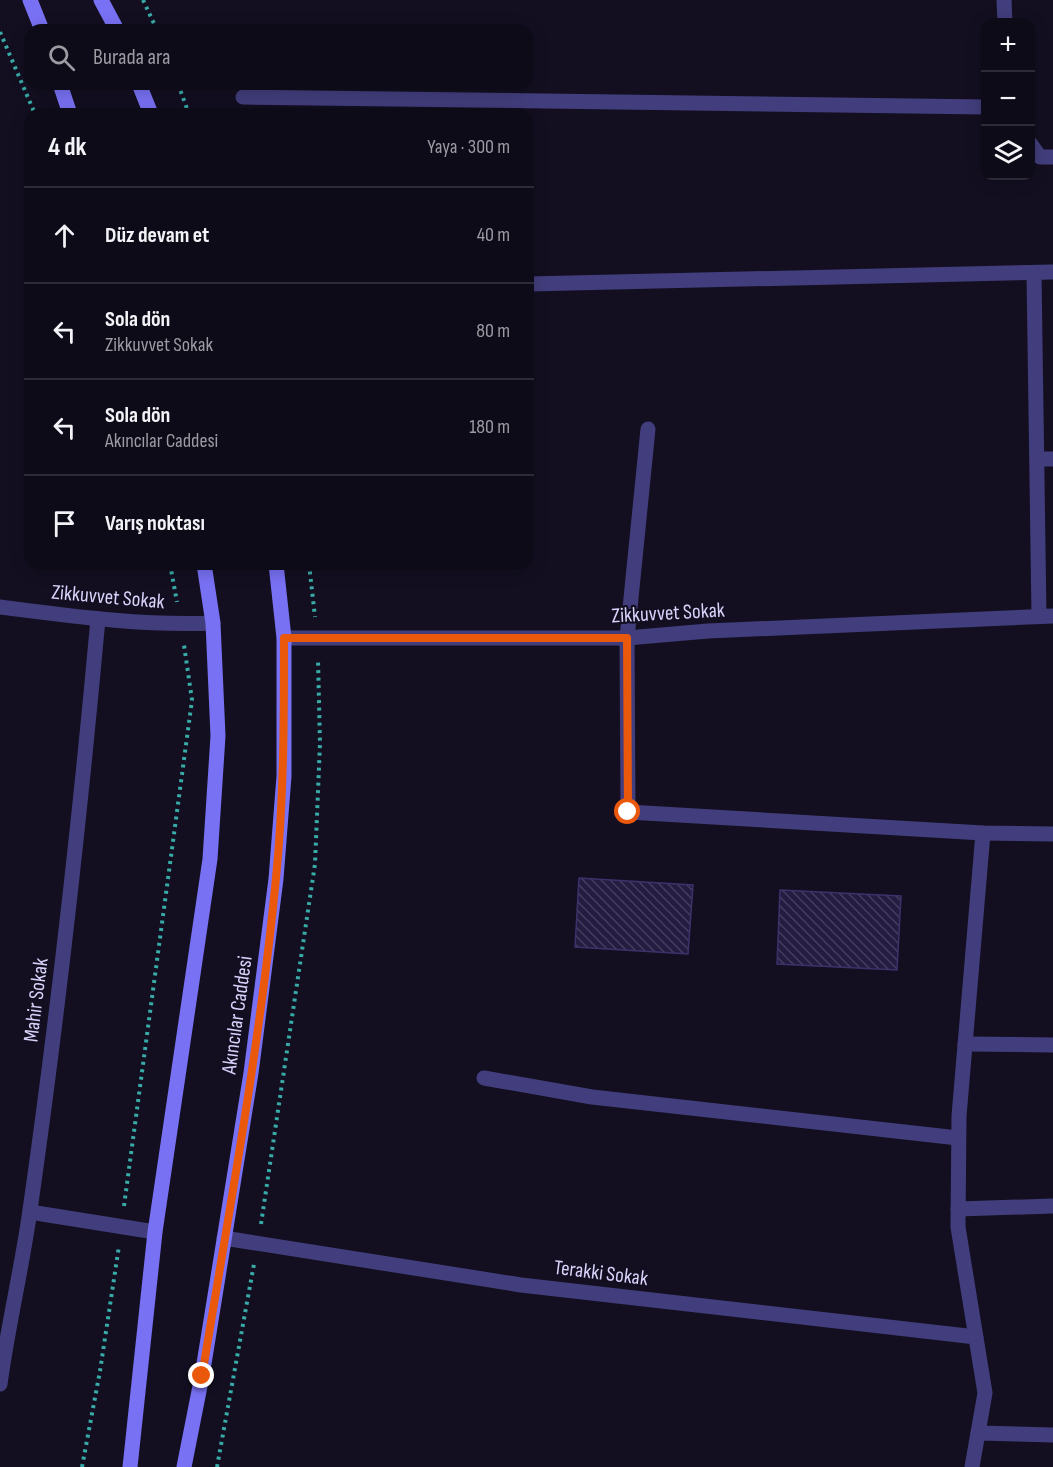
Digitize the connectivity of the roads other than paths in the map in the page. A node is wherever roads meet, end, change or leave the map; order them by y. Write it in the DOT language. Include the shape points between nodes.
graph roads {
  1 [pos="30,0"];
  2 [pos="101,0"];
  3 [pos="1004,0"];
  4 [pos="1005,18"];
  5 [pos="40,24"];
  6 [pos="114,24"];
  7 [pos="62,90"];
  8 [pos="142,90"];
  9 [pos="243,97"];
  10 [pos="981,107"];
  11 [pos="68,108"];
  12 [pos="149,108"];
  13 [pos="1035,150"];
  14 [pos="1053,157"];
  15 [pos="1053,272"];
  16 [pos="1034,273"];
  17 [pos="534,284"];
  18 [pos="648,429"];
  19 [pos="1037,459"];
  20 [pos="1053,459"];
  21 [pos="205,570"];
  22 [pos="277,570"];
  23 [pos="0,607"];
  24 [pos="1046,616"];
  25 [pos="98,620"];
  26 [pos="213,623"];
  27 [pos="284,638"];
  28 [pos="627,638"];
  29 [pos="983,833"];
  30 [pos="1053,834"];
  31 [pos="965,1044"];
  32 [pos="1053,1045"];
  33 [pos="484,1078"];
  34 [pos="958,1137"];
  35 [pos="1053,1206"];
  36 [pos="958,1209"];
  37 [pos="30,1212"];
  38 [pos="155,1232"];
  39 [pos="224,1238"];
  40 [pos="976,1337"];
  41 [pos="0,1384"];
  42 [pos="978,1432"];
  43 [pos="1053,1435"];
  44 [pos="130,1467"];
  45 [pos="184,1467"];
  46 [pos="972,1467"];
  1 -- 5 [label="main road"];
  2 -- 6 [label="main road"];
  3 -- 4 [label="street"];
  7 -- 11 [label="main road"];
  8 -- 12 [label="main road"];
  9 -- 10 [label="street"];
  13 -- 14 [label="street" via="1040,158"];
  15 -- 16 [label="street"];
  16 -- 17 [label="street"];
  16 -- 19 [label="street"];
  18 -- 28 [label="street"];
  19 -- 20 [label="street"];
  19 -- 24 [label="street"];
  21 -- 26 [label="main road"];
  22 -- 27 [label="main road, Akıncılar Caddesi"];
  23 -- 25 [label="street, Zikkuvvet Sokak"];
  24 -- 28 [label="street, Zikkuvvet Sokak"];
  25 -- 26 [label="street, Zikkuvvet Sokak"];
  25 -- 37 [label="street, Mahir Sokak" via="83,785"];
  26 -- 38 [label="main road" via="218,736 210,859"];
  27 -- 28 [label="street, Zikkuvvet Sokak"];
  27 -- 39 [label="main road, Akıncılar Caddesi" via="284,776 276,879 251,1073"];
  28 -- 29 [label="street" via="628,812"];
  29 -- 30 [label="street"];
  29 -- 31 [label="street"];
  31 -- 32 [label="street"];
  31 -- 34 [label="street"];
  33 -- 34 [label="street" via="592,1097"];
  34 -- 36 [label="street"];
  35 -- 36 [label="street"];
  36 -- 40 [label="street"];
  37 -- 38 [label="street"];
  37 -- 41 [label="street, Mahir Sokak"];
  38 -- 44 [label="main road"];
  39 -- 40 [label="street, Terakki Sokak" via="521,1285"];
  39 -- 45 [label="main road, Akıncılar Caddesi"];
  40 -- 42 [label="street" via="985,1393"];
  42 -- 43 [label="street"];
  42 -- 46 [label="street"];
}
